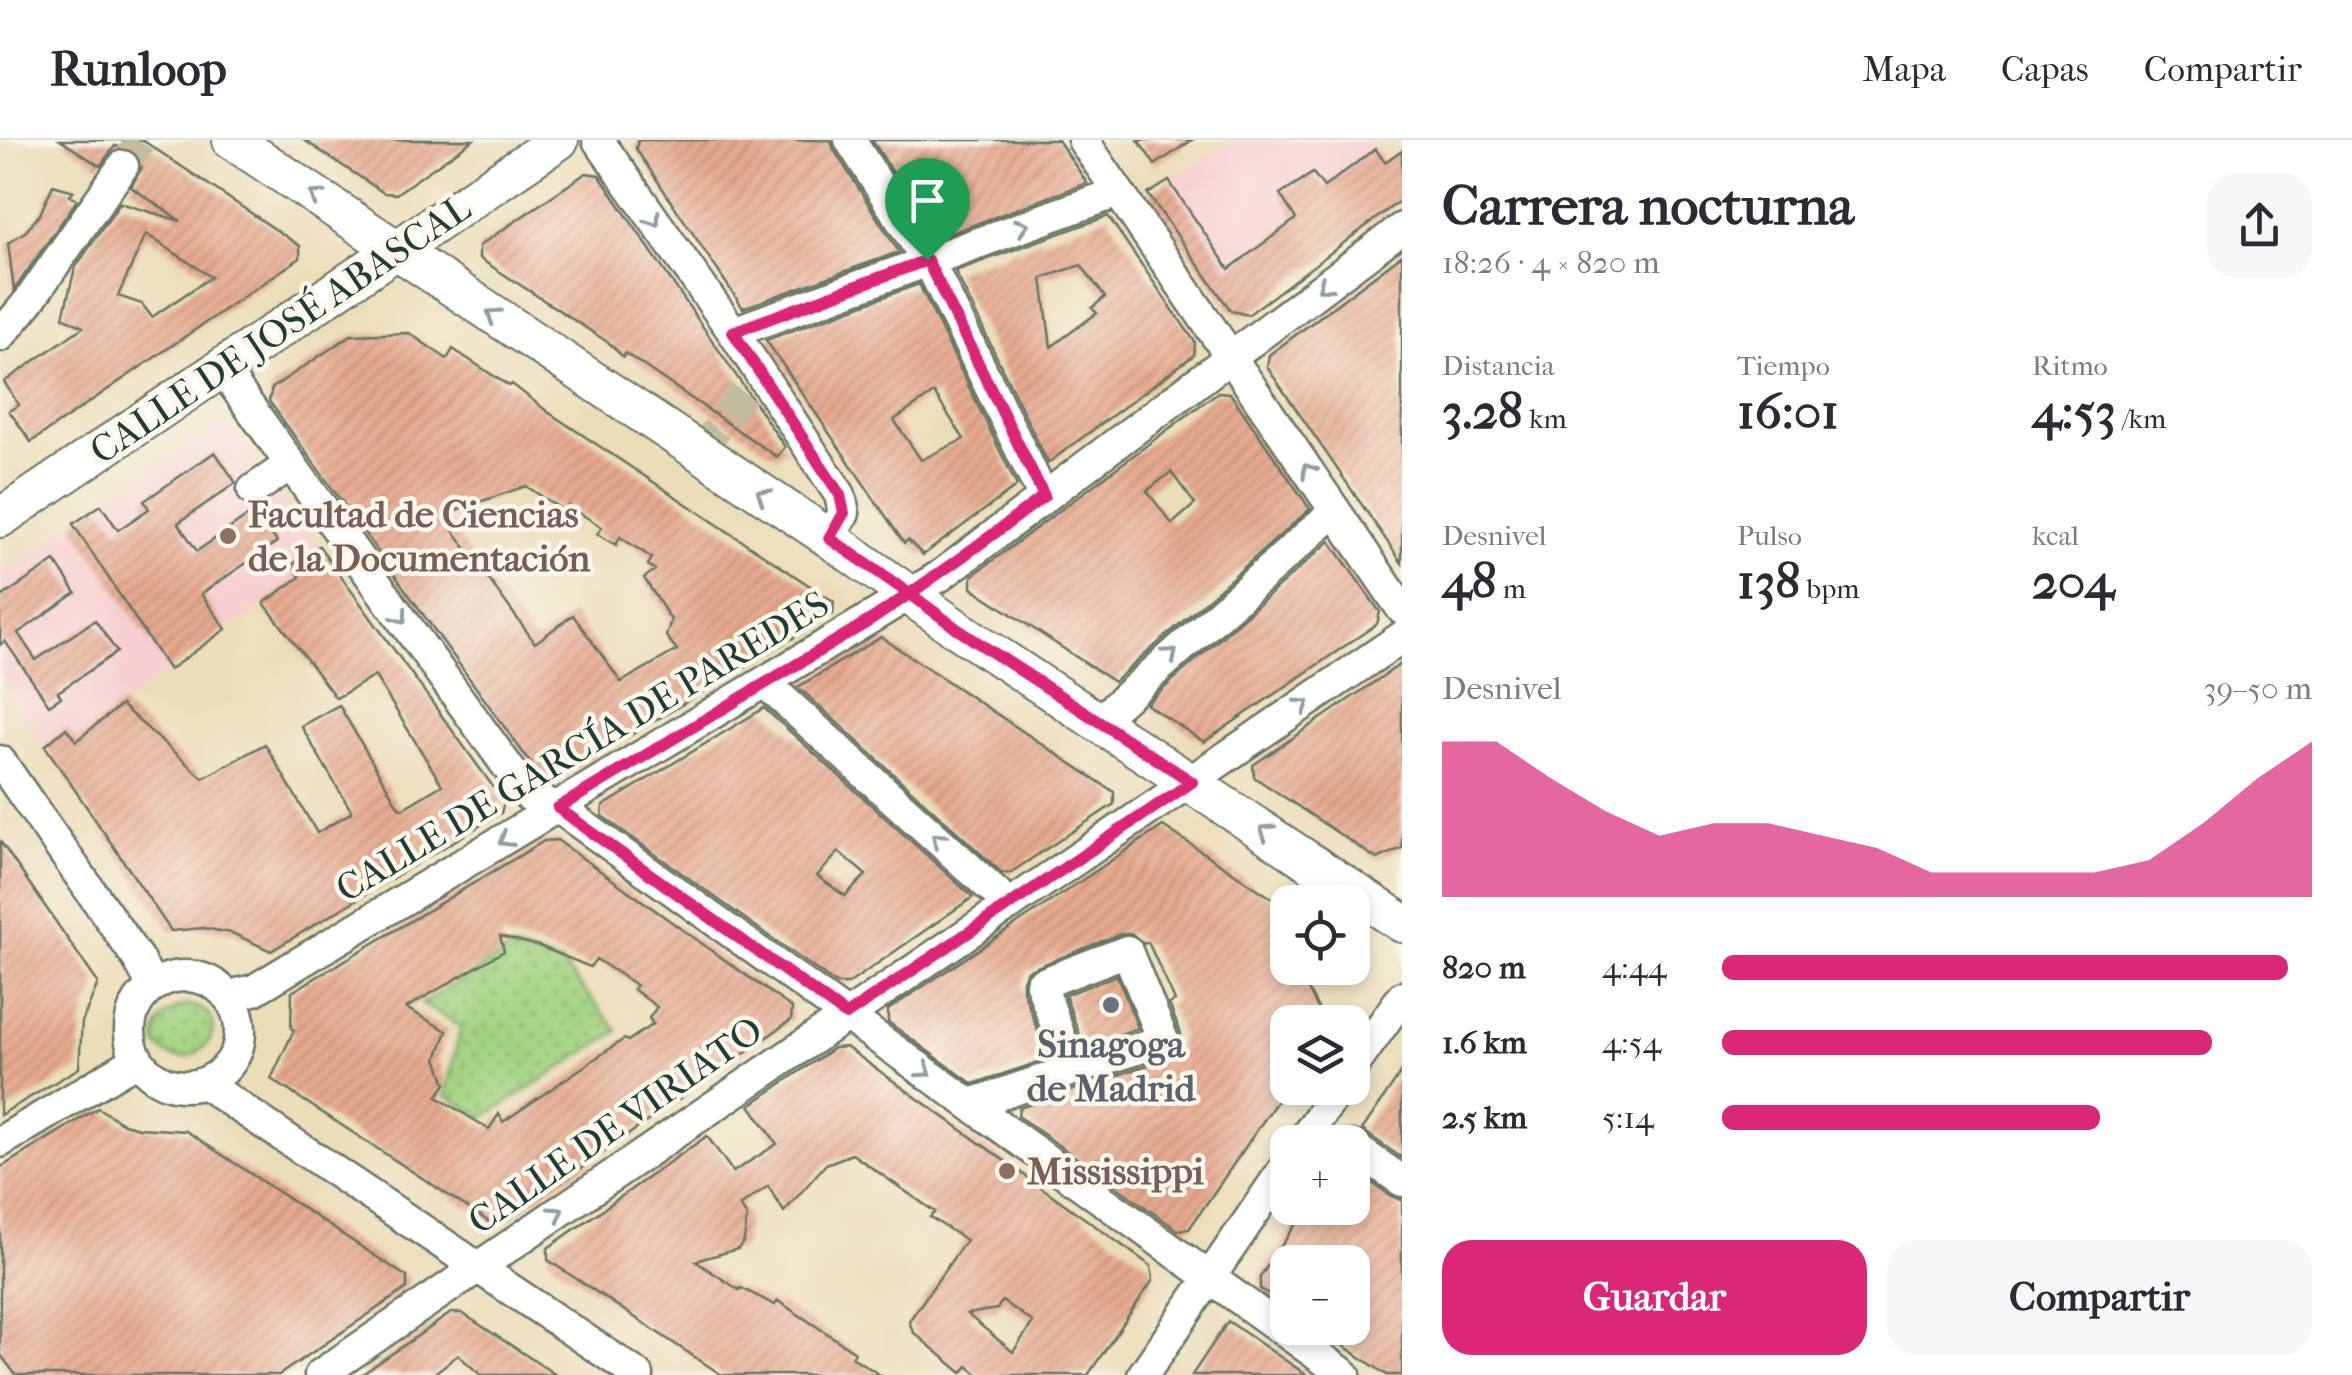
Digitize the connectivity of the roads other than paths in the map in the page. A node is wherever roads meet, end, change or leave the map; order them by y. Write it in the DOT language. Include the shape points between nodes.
graph roads {
  1 [pos="232,140"];
  2 [pos="559,140"];
  3 [pos="598,140"];
  4 [pos="850,140"];
  5 [pos="1082,140"];
  6 [pos="123,166"];
  7 [pos="1118,192"];
  8 [pos="1402,228"];
  9 [pos="397,250"];
  10 [pos="927,260"];
  11 [pos="733,332"];
  12 [pos="0,336"];
  13 [pos="1230,356"];
  14 [pos="221,367"];
  15 [pos="291,464"];
  16 [pos="253,490"];
  17 [pos="1044,496"];
  18 [pos="1336,511"];
  19 [pos="0,518"];
  20 [pos="829,538"];
  21 [pos="909,594"];
  22 [pos="1402,609"];
  23 [pos="1402,637"];
  24 [pos="765,683"];
  25 [pos="1100,720"];
  26 [pos="0,761"];
  27 [pos="1192,782"];
  28 [pos="558,808"];
  29 [pos="1010,905"];
  30 [pos="1402,923"];
  31 [pos="153,986"];
  32 [pos="228,996"];
  33 [pos="1402,997"];
  34 [pos="846,1015"];
  35 [pos="1370,1042"];
  36 [pos="138,1060"];
  37 [pos="1072,1070"];
  38 [pos="205,1084"];
  39 [pos="971,1104"];
  40 [pos="0,1142"];
  41 [pos="1370,1158"];
  42 [pos="1402,1181"];
  43 [pos="1270,1189"];
  44 [pos="477,1269"];
  45 [pos="1209,1279"];
  46 [pos="320,1375"];
  47 [pos="638,1375"];
  48 [pos="1143,1375"];
  49 [pos="1345,1375"];
  9 -- 1 [label="main road, one-way"];
  2 -- 9 [label="main road, CALLE DE JOSÉ ABASCAL"];
  3 -- 11 [label="street, one-way"];
  4 -- 10 [label="street"];
  5 -- 7 [label="street"];
  6 -- 12 [label="street"];
  10 -- 7 [label="street, one-way"];
  7 -- 13 [label="street"];
  8 -- 13 [label="street, CALLE DE GARCÍA DE PAREDES, one-way"];
  9 -- 14 [label="main road, CALLE DE JOSÉ ABASCAL"];
  20 -- 9 [label="main road, one-way"];
  10 -- 11 [label="street"];
  10 -- 17 [label="street"];
  11 -- 20 [label="street" via="840,495 844,513"];
  13 -- 17 [label="street, CALLE DE GARCÍA DE PAREDES"];
  18 -- 13 [label="street, one-way"];
  14 -- 15 [label="street"];
  14 -- 19 [label="main road, CALLE DE JOSÉ ABASCAL"];
  15 -- 16 [label="street"];
  15 -- 28 [label="street, one-way" via="528,795"];
  17 -- 21 [label="street, CALLE DE GARCÍA DE PAREDES"];
  18 -- 22 [label="street"];
  25 -- 18 [label="street, one-way"];
  20 -- 21 [label="main road"];
  21 -- 24 [label="street, CALLE DE GARCÍA DE PAREDES"];
  21 -- 25 [label="main road"];
  27 -- 23 [label="street, CALLE DE VIRIATO, one-way"];
  24 -- 28 [label="street, CALLE DE GARCÍA DE PAREDES"];
  29 -- 24 [label="street, one-way"];
  25 -- 27 [label="main road"];
  26 -- 31 [label="street"];
  27 -- 29 [label="street, CALLE DE VIRIATO"];
  30 -- 27 [label="main road, one-way"];
  28 -- 32 [label="street, CALLE DE GARCÍA DE PAREDES, one-way" via="254,990"];
  28 -- 34 [label="street"];
  29 -- 34 [label="street, CALLE DE VIRIATO"];
  31 -- 32 [label="street" via="187,976 205,979"];
  31 -- 36 [label="street" via="131,1019"];
  32 -- 38 [label="street" via="241,1039 222,1074"];
  33 -- 35 [label="street"];
  34 -- 39 [label="street, one-way"];
  44 -- 34 [label="street, CALLE DE VIRIATO, one-way"];
  36 -- 38 [label="street" via="165,1084"];
  36 -- 40 [label="street"];
  37 -- 37 [label="street" via="1041,984 1127,952 1164,1040"];
  37 -- 39 [label="street"];
  38 -- 44 [label="street"];
  39 -- 45 [label="street"];
  41 -- 42 [label="street"];
  43 -- 45 [label="street"];
  44 -- 46 [label="street, CALLE DE VIRIATO"];
  44 -- 47 [label="street"];
  45 -- 48 [label="street"];
  45 -- 49 [label="street"];
}
